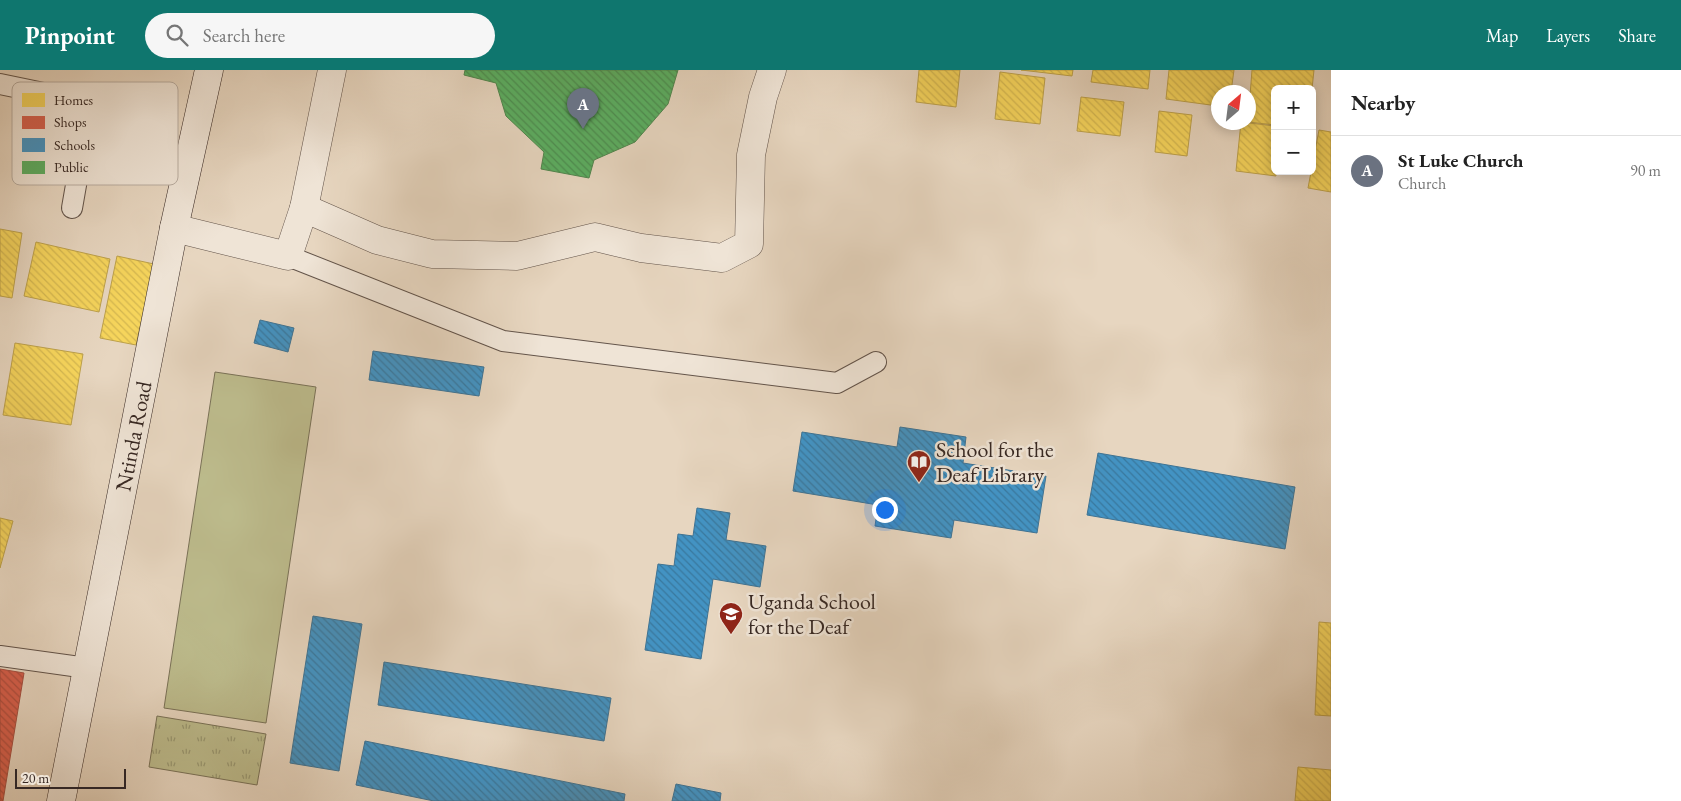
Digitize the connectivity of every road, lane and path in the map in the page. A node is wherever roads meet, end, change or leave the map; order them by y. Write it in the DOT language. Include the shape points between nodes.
graph roads {
  1 [pos="209,70"];
  2 [pos="332,70"];
  3 [pos="772,70"];
  4 [pos="178,162"];
  5 [pos="188,164"];
  6 [pos="76,185"];
  7 [pos="72,208"];
  8 [pos="304,208"];
  9 [pos="174,228"];
  10 [pos="288,256"];
  11 [pos="876,362"];
  12 [pos="0,656"];
  13 [pos="87,668"];
  14 [pos="61,801"];
  1 -- 5 [label="street, Ntinda Road"];
  2 -- 8 [label="street"];
  3 -- 8 [label="street" via="751,156 749,244 722,258 641,248 595,237 517,256 432,254 377,240"];
  4 -- 5 [label="lane"];
  5 -- 9 [label="street, Ntinda Road"];
  6 -- 7 [label="lane"];
  8 -- 10 [label="street"];
  9 -- 10 [label="street"];
  9 -- 13 [label="street, Ntinda Road"];
  10 -- 11 [label="lane" via="503,341 837,383"];
  12 -- 13 [label="lane"];
  13 -- 14 [label="street, Ntinda Road"];
}
